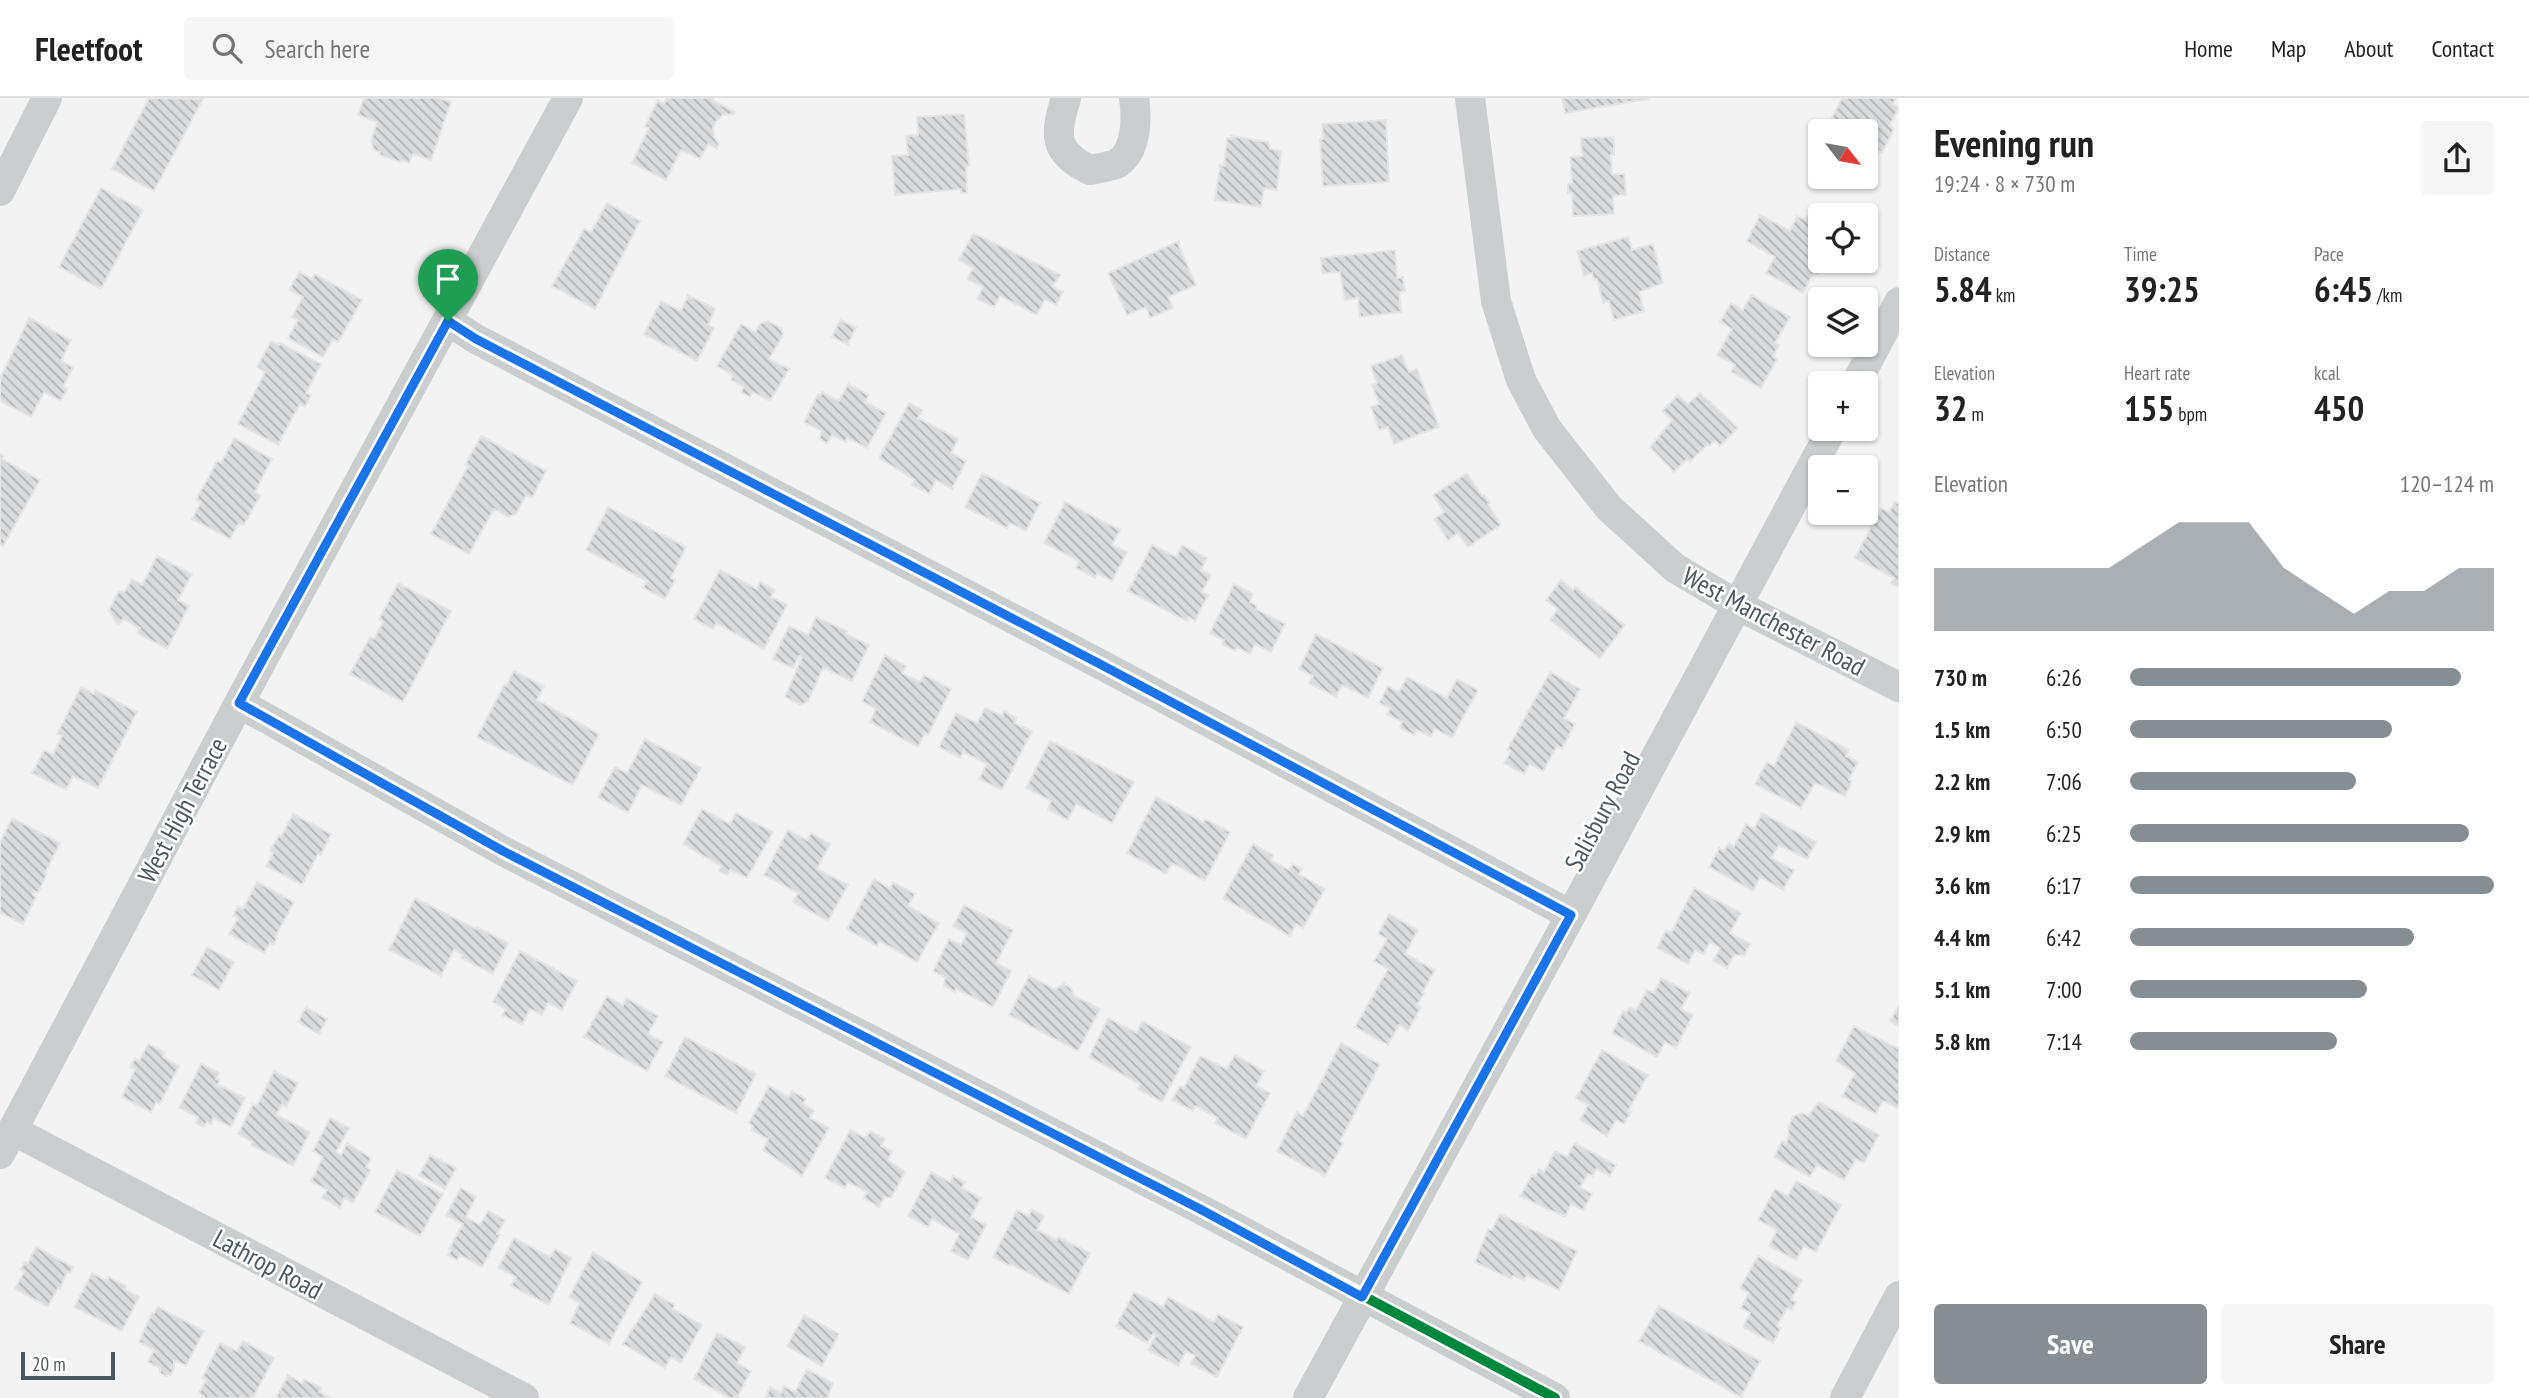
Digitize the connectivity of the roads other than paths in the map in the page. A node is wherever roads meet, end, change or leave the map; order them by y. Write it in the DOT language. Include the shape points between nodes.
graph roads {
  1 [pos="47,98"];
  2 [pos="568,98"];
  3 [pos="1066,98"];
  4 [pos="1134,98"];
  5 [pos="1470,98"];
  6 [pos="0,191"];
  7 [pos="1899,302"];
  8 [pos="448,321"];
  9 [pos="1862,371"];
  10 [pos="1826,441"];
  11 [pos="1739,606"];
  12 [pos="1899,687"];
  13 [pos="239,703"];
  14 [pos="1571,915"];
  15 [pos="6,1142"];
  16 [pos="1899,1296"];
  17 [pos="1362,1297"];
  18 [pos="524,1398"];
  19 [pos="1308,1398"];
  20 [pos="1555,1398"];
  21 [pos="1845,1398"];
  1 -- 6 [label="street"];
  2 -- 8 [label="street, West High Terrace"];
  3 -- 4 [label="street" via="1057,138 1064,151 1090,170 1119,162 1133,143"];
  5 -- 11 [label="street, West Manchester Road" via="1496,301 1521,380 1547,429 1609,508 1675,568"];
  7 -- 9 [label="street"];
  8 -- 13 [label="street, West High Terrace"];
  8 -- 14 [label="street"];
  10 -- 11 [label="street, Salisbury Road"];
  11 -- 12 [label="street, West Manchester Road"];
  11 -- 14 [label="street, Salisbury Road"];
  13 -- 15 [label="street, West High Terrace"];
  13 -- 17 [label="street" via="503,851 1187,1202"];
  14 -- 17 [label="street, Salisbury Road"];
  15 -- 18 [label="street, Lathrop Road"];
  16 -- 21 [label="street"];
  17 -- 19 [label="street, Salisbury Road"];
  17 -- 20 [label="street"];
}
